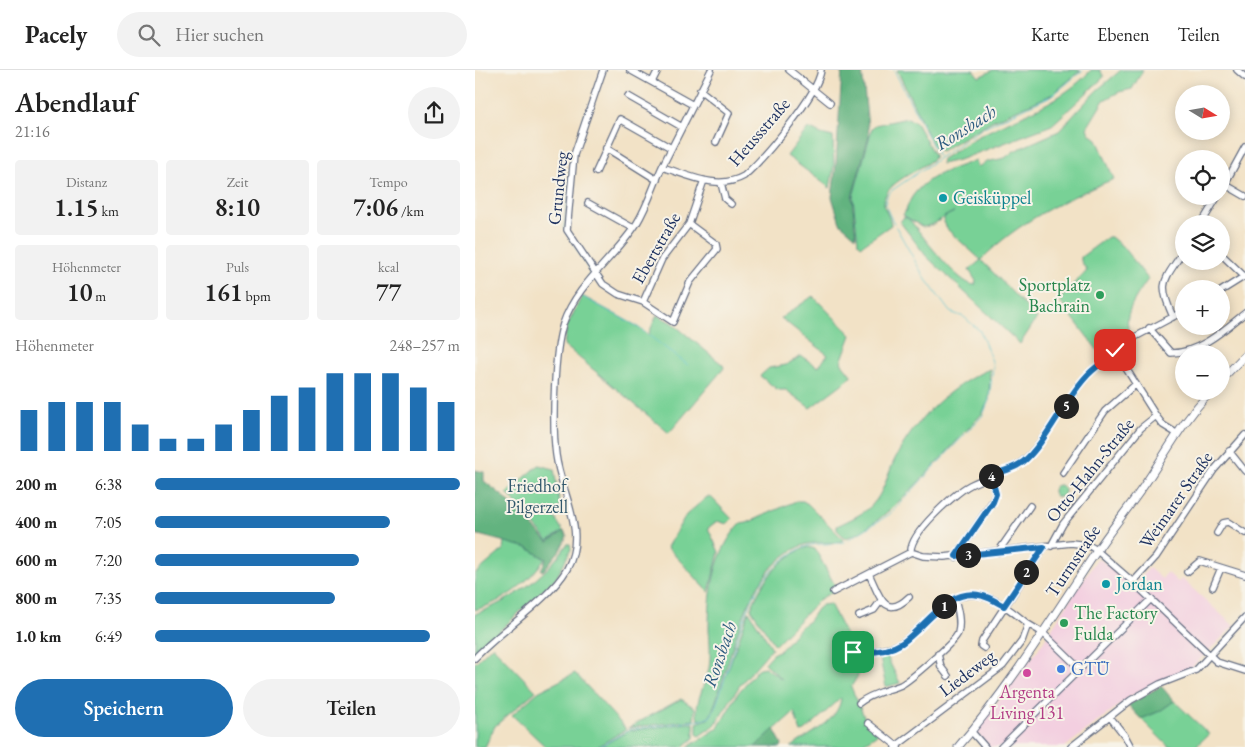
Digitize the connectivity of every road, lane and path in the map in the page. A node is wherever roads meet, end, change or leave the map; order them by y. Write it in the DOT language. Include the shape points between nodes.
graph roads {
  1 [pos="603,70"];
  2 [pos="630,70"];
  3 [pos="658,70"];
  4 [pos="711,70"];
  5 [pos="789,70"];
  6 [pos="821,70"];
  7 [pos="1237,70"];
  8 [pos="1245,77"];
  9 [pos="652,82"];
  10 [pos="700,90"];
  11 [pos="814,90"];
  12 [pos="628,96"];
  13 [pos="829,103"];
  14 [pos="693,105"];
  15 [pos="682,127"];
  16 [pos="716,142"];
  17 [pos="1245,147"];
  18 [pos="606,148"];
  19 [pos="671,148"];
  20 [pos="662,167"];
  21 [pos="596,172"];
  22 [pos="1230,177"];
  23 [pos="657,180"];
  24 [pos="704,180"];
  25 [pos="721,183"];
  26 [pos="1230,187"];
  27 [pos="1245,196"];
  28 [pos="588,203"];
  29 [pos="731,204"];
  30 [pos="689,224"];
  31 [pos="633,228"];
  32 [pos="1230,263"];
  33 [pos="1175,265"];
  34 [pos="595,275"];
  35 [pos="1245,277"];
  36 [pos="1230,286"];
  37 [pos="643,302"];
  38 [pos="1245,313"];
  39 [pos="1173,317"];
  40 [pos="1149,328"];
  41 [pos="1245,356"];
  42 [pos="1114,359"];
  43 [pos="1230,371"];
  44 [pos="1136,384"];
  45 [pos="1204,400"];
  46 [pos="1156,416"];
  47 [pos="1176,433"];
  48 [pos="1245,435"];
  49 [pos="1229,452"];
  50 [pos="1245,471"];
  51 [pos="1063,473"];
  52 [pos="991,475"];
  53 [pos="1030,506"];
  54 [pos="1217,532"];
  55 [pos="1245,533"];
  56 [pos="1051,546"];
  57 [pos="1044,547"];
  58 [pos="1096,551"];
  59 [pos="911,552"];
  60 [pos="998,552"];
  61 [pos="956,556"];
  62 [pos="1221,568"];
  63 [pos="1187,572"];
  64 [pos="869,574"];
  65 [pos="1245,575"];
  66 [pos="1133,582"];
  67 [pos="1213,587"];
  68 [pos="833,592"];
  69 [pos="909,597"];
  70 [pos="955,599"];
  71 [pos="1151,599"];
  72 [pos="880,602"];
  73 [pos="1004,606"];
  74 [pos="859,616"];
  75 [pos="1245,618"];
  76 [pos="1028,624"];
  77 [pos="1043,633"];
  78 [pos="984,648"];
  79 [pos="847,649"];
  80 [pos="938,654"];
  81 [pos="1210,656"];
  82 [pos="475,658"];
  83 [pos="1080,669"];
  84 [pos="1245,671"];
  85 [pos="948,676"];
  86 [pos="859,703"];
  87 [pos="1110,717"];
  88 [pos="868,723"];
  89 [pos="971,731"];
  90 [pos="897,747"];
  91 [pos="958,747"];
  92 [pos="985,747"];
  93 [pos="1001,747"];
  94 [pos="1072,747"];
  95 [pos="1131,747"];
  1 -- 34 [label="street, Grundweg" via="573,155 566,223 569,236"];
  2 -- 9 [label="street"];
  3 -- 9 [label="street"];
  4 -- 10 [label="street"];
  5 -- 11 [label="street"];
  6 -- 11 [label="street, Heussstraße"];
  7 -- 8 [label="street"];
  9 -- 14 [label="street"];
  10 -- 14 [label="street"];
  10 -- 16 [label="street" via="729,114"];
  11 -- 13 [label="street"];
  11 -- 25 [label="street, Heussstraße" via="750,170 738,179"];
  12 -- 15 [label="street"];
  14 -- 15 [label="street"];
  15 -- 19 [label="street"];
  17 -- 22 [label="street"];
  18 -- 19 [label="street" via="620,119"];
  18 -- 21 [label="street"];
  18 -- 23 [label="street"];
  19 -- 20 [label="street"];
  20 -- 23 [label="street"];
  20 -- 24 [label="street, Heussstraße"];
  23 -- 31 [label="street"];
  24 -- 25 [label="street, Heussstraße"];
  24 -- 30 [label="street, Ebertstraße"];
  25 -- 29 [label="street, Heussstraße" via="725,199"];
  26 -- 27 [label="street"];
  28 -- 31 [label="street"];
  30 -- 37 [label="street, Ebertstraße" via="662,259"];
  30 -- 37 [label="street, Grundweg" via="716,244 716,251 693,278 673,322"];
  31 -- 34 [label="street"];
  32 -- 35 [label="street"];
  33 -- 39 [label="street" via="1163,290"];
  34 -- 37 [label="street, Grundweg" via="607,288"];
  34 -- 82 [label="street" via="585,285 566,317 557,360 555,448 574,522 573,555 553,587"];
  35 -- 36 [label="street"];
  38 -- 40 [label="street" via="1200,345 1181,353 1171,353"];
  39 -- 40 [label="street"];
  40 -- 42 [label="street" via="1118,346 1113,353"];
  41 -- 43 [label="main road"];
  42 -- 44 [label="street" via="1122,362"];
  42 -- 52 [label="street" via="1105,360 1090,372 1028,457 1016,466"];
  44 -- 46 [label="street"];
  44 -- 51 [label="street" via="1105,411"];
  45 -- 47 [label="main road, Turmstraße"];
  46 -- 47 [label="street"];
  46 -- 56 [label="street, Otto-Hahn-Straße" via="1141,428 1063,524"];
  47 -- 58 [label="main road, Turmstraße" via="1144,486"];
  48 -- 49 [label="street, Weimarer Straße"];
  49 -- 50 [label="street"];
  49 -- 66 [label="street, Weimarer Straße" via="1207,479 1156,557"];
  52 -- 59 [label="street" via="952,498 921,530 911,545"];
  52 -- 61 [label="street" via="996,494 993,502"];
  53 -- 60 [label="street"];
  54 -- 55 [label="street" via="1223,523 1228,522"];
  56 -- 57 [label="street"];
  56 -- 58 [label="street" via="1083,544"];
  57 -- 60 [label="street"];
  57 -- 73 [label="street"];
  58 -- 66 [label="street"];
  58 -- 77 [label="main road, Turmstraße"];
  59 -- 61 [label="street" via="929,557"];
  59 -- 64 [label="street"];
  60 -- 61 [label="street"];
  62 -- 63 [label="street" via="1200,561"];
  62 -- 65 [label="street"];
  62 -- 67 [label="street"];
  64 -- 68 [label="street"];
  64 -- 72 [label="street"];
  66 -- 71 [label="street"];
  69 -- 72 [label="street" via="894,606 888,607"];
  70 -- 73 [label="street" via="973,594"];
  70 -- 79 [label="street" via="902,643 869,653"];
  70 -- 80 [label="street" via="958,633"];
  71 -- 81 [label="street"];
  71 -- 83 [label="street"];
  72 -- 74 [label="street" via="874,610"];
  73 -- 76 [label="street"];
  73 -- 78 [label="street" via="981,641"];
  75 -- 81 [label="street"];
  76 -- 77 [label="street"];
  76 -- 90 [label="street, Liedeweg" via="1022,641 1003,666"];
  77 -- 83 [label="street"];
  77 -- 89 [label="main road, Turmstraße"];
  80 -- 85 [label="street" via="941,667"];
  80 -- 86 [label="street" via="907,681"];
  81 -- 84 [label="street" via="1222,665"];
  81 -- 87 [label="street" via="1196,670 1155,686"];
  83 -- 93 [label="street"];
  87 -- 94 [label="street"];
  87 -- 95 [label="street"];
  88 -- 90 [label="street, Liedeweg"];
  89 -- 91 [label="main road, Turmstraße"];
  89 -- 92 [label="street"];
}
